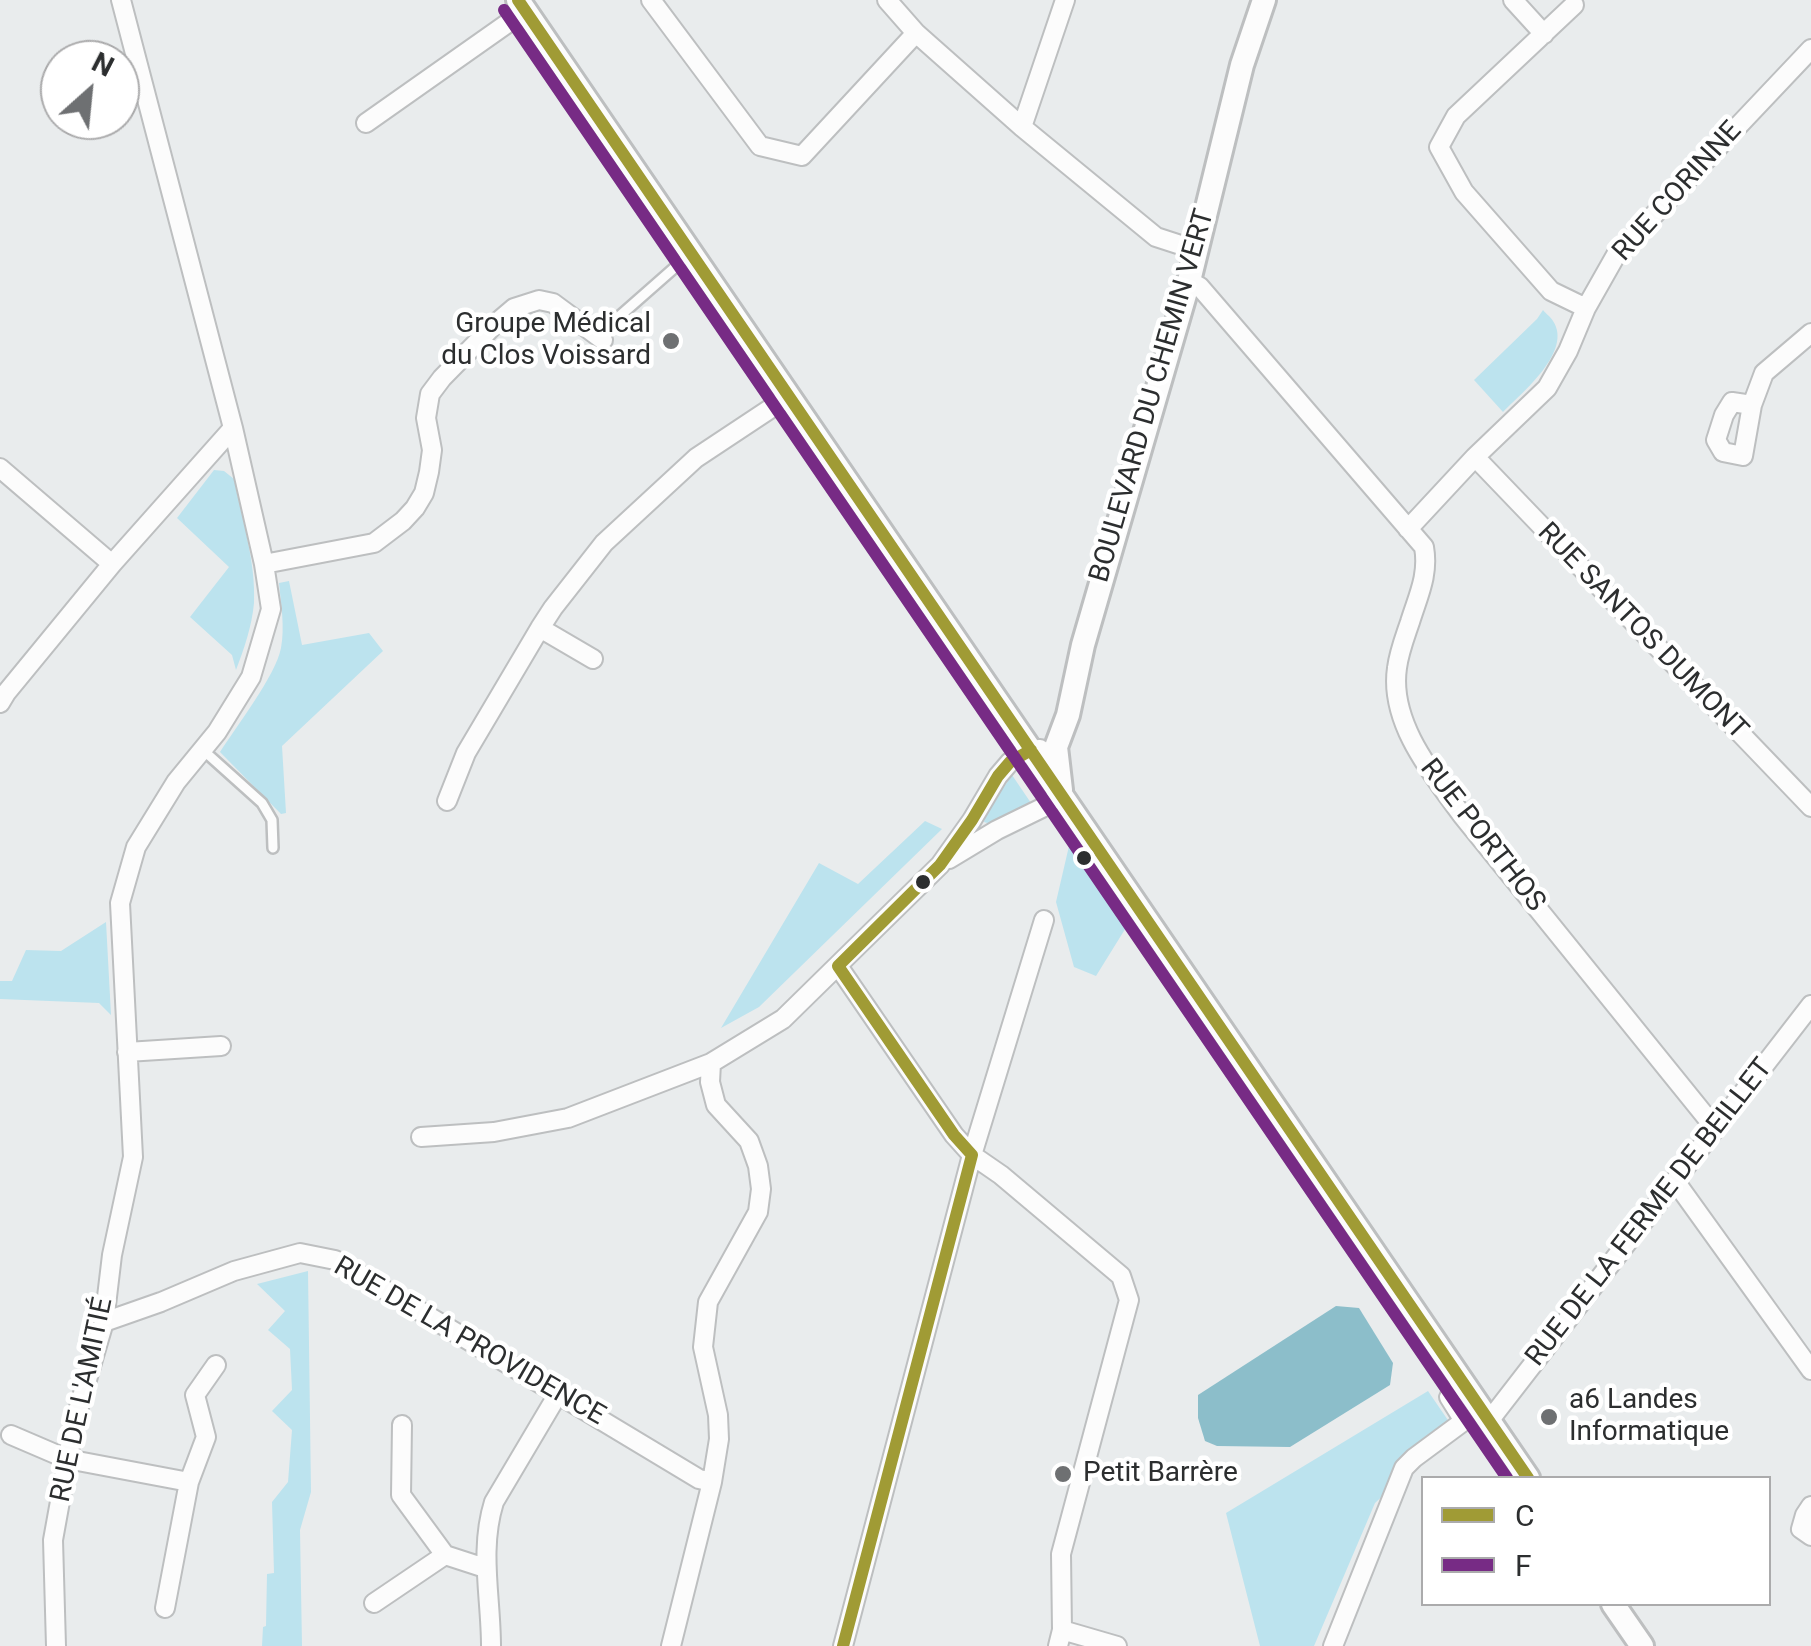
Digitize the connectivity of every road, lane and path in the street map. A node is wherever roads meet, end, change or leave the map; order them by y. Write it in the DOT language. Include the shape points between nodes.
graph roads {
  1 [pos="120,0"];
  2 [pos="651,0"];
  3 [pos="887,0"];
  4 [pos="1065,0"];
  5 [pos="1264,0"];
  6 [pos="1513,0"];
  7 [pos="1574,5"];
  8 [pos="522,6"];
  9 [pos="916,32"];
  10 [pos="1544,34"];
  11 [pos="1811,49"];
  12 [pos="366,123"];
  13 [pos="1022,127"];
  14 [pos="1196,250"];
  15 [pos="691,254"];
  16 [pos="1189,281"];
  17 [pos="1586,308"];
  18 [pos="614,321"];
  19 [pos="1811,333"];
  20 [pos="603,340"];
  21 [pos="788,397"];
  22 [pos="1752,405"];
  23 [pos="233,428"];
  24 [pos="1475,457"];
  25 [pos="0,468"];
  26 [pos="1408,529"];
  27 [pos="112,564"];
  28 [pos="264,564"];
  29 [pos="540,628"];
  30 [pos="592,659"];
  31 [pos="0,703"];
  32 [pos="1056,747"];
  33 [pos="202,750"];
  34 [pos="1032,750"];
  35 [pos="1061,794"];
  36 [pos="447,801"];
  37 [pos="1811,807"];
  38 [pos="273,848"];
  39 [pos="940,865"];
  40 [pos="1044,920"];
  41 [pos="838,966"];
  42 [pos="1811,1004"];
  43 [pos="221,1046"];
  44 [pos="127,1052"];
  45 [pos="711,1063"];
  46 [pos="1716,1128"];
  47 [pos="421,1137"];
  48 [pos="972,1155"];
  49 [pos="1675,1181"];
  50 [pos="104,1322"];
  51 [pos="216,1365"];
  52 [pos="1811,1370"];
  53 [pos="1464,1385"];
  54 [pos="558,1394"];
  55 [pos="1489,1421"];
  56 [pos="402,1424"];
  57 [pos="11,1436"];
  58 [pos="67,1458"];
  59 [pos="1527,1476"];
  60 [pos="189,1482"];
  61 [pos="712,1482"];
  62 [pos="1811,1506"];
  63 [pos="1811,1536"];
  64 [pos="445,1554"];
  65 [pos="486,1568"];
  66 [pos="374,1603"];
  67 [pos="1613,1606"];
  68 [pos="164,1608"];
  69 [pos="1060,1638"];
  70 [pos="56,1646"];
  71 [pos="492,1646"];
  72 [pos="671,1646"];
  73 [pos="843,1646"];
  74 [pos="1117,1646"];
  75 [pos="1333,1646"];
  76 [pos="1642,1646"];
  1 -- 23 [label="street, RUE DE L'AMITIÉ"];
  2 -- 9 [label="street" via="760,146 802,156"];
  3 -- 9 [label="street"];
  4 -- 13 [label="street"];
  5 -- 14 [label="main road, BOULEVARD DU CHEMIN VERT"];
  6 -- 10 [label="street"];
  7 -- 10 [label="street"];
  8 -- 12 [label="street"];
  8 -- 15 [label="main road"];
  9 -- 13 [label="street"];
  10 -- 17 [label="street" via="1456,116 1438,147 1464,192 1551,291"];
  11 -- 17 [label="street, RUE CORINNE" via="1616,255"];
  13 -- 14 [label="street" via="1156,237"];
  14 -- 16 [label="main road, BOULEVARD DU CHEMIN VERT"];
  15 -- 18 [label="lane"];
  15 -- 21 [label="main road"];
  16 -- 26 [label="street, RUE PORTHOS"];
  16 -- 32 [label="main road, BOULEVARD DU CHEMIN VERT"];
  17 -- 24 [label="street, RUE CORINNE" via="1548,388"];
  19 -- 22 [label="street" via="1764,373"];
  20 -- 28 [label="street" via="554,302 514,308 430,394 429,472 424,493 403,522 374,543"];
  21 -- 29 [label="street" via="696,458 604,543"];
  21 -- 34 [label="main road"];
  23 -- 27 [label="street"];
  23 -- 28 [label="street, RUE DE L'AMITIÉ"];
  24 -- 26 [label="street, RUE CORINNE"];
  24 -- 37 [label="street, RUE SANTOS DUMONT"];
  25 -- 27 [label="street"];
  26 -- 46 [label="street, RUE PORTHOS" via="1427,562 1396,680 1414,746"];
  27 -- 31 [label="street"];
  28 -- 33 [label="street, RUE DE L'AMITIÉ" via="271,608 252,676"];
  29 -- 30 [label="street"];
  29 -- 36 [label="street" via="466,753"];
  32 -- 34 [label="street"];
  32 -- 35 [label="main road, BOULEVARD DU CHEMIN VERT"];
  33 -- 38 [label="lane" via="262,803 272,820"];
  33 -- 44 [label="street, RUE DE L'AMITIÉ" via="136,847 120,902"];
  34 -- 35 [label="main road"];
  34 -- 39 [label="street" via="998,776"];
  35 -- 39 [label="street"];
  35 -- 53 [label="main road"];
  39 -- 41 [label="street"];
  40 -- 48 [label="street"];
  41 -- 45 [label="street" via="783,1020"];
  41 -- 48 [label="street"];
  42 -- 46 [label="street, RUE DE LA FERME DE BEILLET"];
  43 -- 44 [label="street"];
  44 -- 50 [label="street, RUE DE L'AMITIÉ" via="133,1157"];
  45 -- 47 [label="street" via="568,1118"];
  45 -- 61 [label="street" via="716,1106 748,1141 761,1190 758,1212 708,1302 703,1346 719,1439"];
  46 -- 49 [label="street, RUE DE LA FERME DE BEILLET"];
  48 -- 69 [label="street" via="1121,1276 1129,1300 1062,1554"];
  48 -- 73 [label="street"];
  49 -- 52 [label="street"];
  49 -- 55 [label="street, RUE DE LA FERME DE BEILLET"];
  50 -- 54 [label="street, RUE DE LA PROVIDENCE" via="234,1271 307,1254 334,1260"];
  50 -- 58 [label="street, RUE DE L'AMITIÉ"];
  51 -- 60 [label="street" via="195,1395 206,1437"];
  53 -- 55 [label="main road"];
  53 -- 75 [label="street" via="1449,1397 1464,1421 1404,1468"];
  54 -- 61 [label="street, RUE DE LA PROVIDENCE"];
  54 -- 65 [label="street" via="494,1502"];
  55 -- 59 [label="main road"];
  56 -- 64 [label="street" via="401,1495"];
  57 -- 58 [label="street"];
  58 -- 60 [label="street"];
  58 -- 70 [label="street, RUE DE L'AMITIÉ" via="53,1540"];
  60 -- 68 [label="street"];
  61 -- 72 [label="street"];
  62 -- 63 [label="street" via="1801,1529"];
  64 -- 65 [label="street"];
  64 -- 66 [label="street"];
  65 -- 71 [label="street"];
  67 -- 76 [label="main road"];
  69 -- 74 [label="street"];
}
